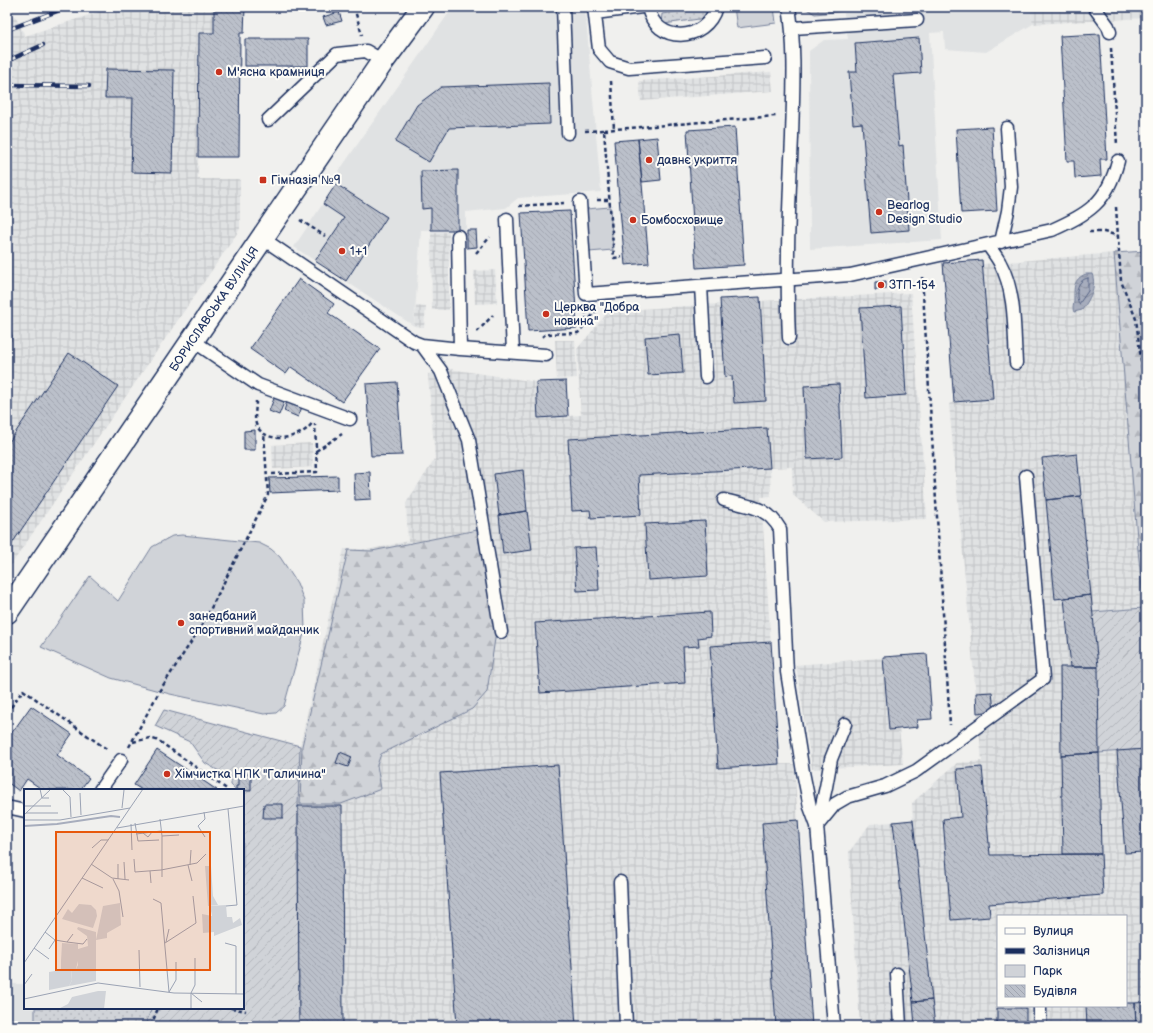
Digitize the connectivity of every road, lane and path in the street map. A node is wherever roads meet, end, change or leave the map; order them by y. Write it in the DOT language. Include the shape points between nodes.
graph roads {
  1 [pos="354,7"];
  2 [pos="423,7"];
  3 [pos="563,7"];
  4 [pos="642,7"];
  5 [pos="648,7"];
  6 [pos="716,7"];
  7 [pos="789,7"];
  8 [pos="1094,7"];
  9 [pos="595,10"];
  10 [pos="917,20"];
  11 [pos="792,28"];
  12 [pos="1110,32"];
  13 [pos="374,56"];
  14 [pos="766,58"];
  15 [pos="610,62"];
  16 [pos="792,114"];
  17 [pos="268,120"];
  18 [pos="1007,128"];
  19 [pos="614,129"];
  20 [pos="604,130"];
  21 [pos="568,133"];
  22 [pos="1118,161"];
  23 [pos="1113,180"];
  24 [pos="609,200"];
  25 [pos="580,202"];
  26 [pos="298,219"];
  27 [pos="508,219"];
  28 [pos="325,236"];
  29 [pos="458,236"];
  30 [pos="262,238"];
  31 [pos="1001,242"];
  32 [pos="988,245"];
  33 [pos="622,257"];
  34 [pos="920,260"];
  35 [pos="459,271"];
  36 [pos="787,280"];
  37 [pos="701,286"];
  38 [pos="611,292"];
  39 [pos="511,297"];
  40 [pos="789,338"];
  41 [pos="192,340"];
  42 [pos="422,345"];
  43 [pos="460,349"];
  44 [pos="514,352"];
  45 [pos="546,355"];
  46 [pos="1016,363"];
  47 [pos="706,377"];
  48 [pos="1146,378"];
  49 [pos="258,385"];
  50 [pos="350,419"];
  51 [pos="264,433"];
  52 [pos="316,451"];
  53 [pos="272,474"];
  54 [pos="1026,476"];
  55 [pos="724,500"];
  56 [pos="7,612"];
  57 [pos="501,632"];
  58 [pos="7,713"];
  59 [pos="845,724"];
  60 [pos="132,742"];
  61 [pos="951,747"];
  62 [pos="121,760"];
  63 [pos="101,789"];
  64 [pos="227,789"];
  65 [pos="7,808"];
  66 [pos="24,811"];
  67 [pos="817,826"];
  68 [pos="620,882"];
  69 [pos="897,974"];
  70 [pos="1040,1007"];
  71 [pos="158,1009"];
  72 [pos="236,1009"];
  73 [pos="246,1011"];
  74 [pos="151,1026"];
  75 [pos="626,1026"];
  76 [pos="834,1026"];
  77 [pos="900,1026"];
  78 [pos="1040,1026"];
  1 -- 13 [label="path"];
  2 -- 13 [label="street, БОРИСЛАВСЬКА ВУЛИЦЯ"];
  3 -- 21 [label="lane"];
  4 -- 9 [label="lane"];
  5 -- 6 [label="lane" via="655,23 675,35 687,35 707,25"];
  7 -- 11 [label="lane"];
  8 -- 12 [label="lane"];
  9 -- 15 [label="lane" via="599,49"];
  10 -- 11 [label="lane"];
  11 -- 16 [label="lane"];
  12 -- 22 [label="path"];
  13 -- 17 [label="lane" via="337,54"];
  13 -- 30 [label="street, БОРИСЛАВСЬКА ВУЛИЦЯ"];
  14 -- 15 [label="lane" via="629,68"];
  15 -- 19 [label="path"];
  16 -- 19 [label="path"];
  16 -- 36 [label="lane"];
  18 -- 31 [label="lane" via="1011,187"];
  19 -- 20 [label="path"];
  20 -- 21 [label="path"];
  20 -- 24 [label="path"];
  22 -- 23 [label="lane"];
  23 -- 31 [label="lane" via="1104,196 1081,217 1052,230"];
  23 -- 48 [label="path" via="1121,280 1136,319"];
  24 -- 25 [label="path"];
  24 -- 33 [label="path" via="614,258"];
  25 -- 27 [label="path" via="518,206"];
  25 -- 38 [label="lane" via="586,294"];
  26 -- 28 [label="path"];
  27 -- 35 [label="path"];
  27 -- 39 [label="lane"];
  29 -- 35 [label="lane"];
  30 -- 41 [label="street, БОРИСЛАВСЬКА ВУЛИЦЯ"];
  30 -- 42 [label="lane"];
  31 -- 32 [label="lane"];
  32 -- 34 [label="lane"];
  32 -- 46 [label="lane" via="1006,276 1012,302"];
  34 -- 36 [label="lane" via="850,275"];
  34 -- 61 [label="path" via="947,652"];
  35 -- 43 [label="lane"];
  36 -- 37 [label="lane"];
  36 -- 40 [label="lane"];
  37 -- 38 [label="lane"];
  37 -- 47 [label="lane"];
  38 -- 44 [label="path" via="578,333 546,334"];
  39 -- 43 [label="path"];
  39 -- 44 [label="lane"];
  41 -- 49 [label="lane"];
  41 -- 56 [label="street, БОРИСЛАВСЬКА ВУЛИЦЯ"];
  42 -- 43 [label="lane"];
  42 -- 57 [label="lane" via="441,371 469,440"];
  43 -- 44 [label="lane"];
  44 -- 45 [label="lane"];
  49 -- 50 [label="lane"];
  49 -- 51 [label="path" via="256,424"];
  50 -- 52 [label="path" via="350,429"];
  51 -- 52 [label="path" via="277,437 296,436 309,429 315,420"];
  51 -- 60 [label="path" via="268,495 204,622 160,690"];
  52 -- 53 [label="path" via="317,472"];
  54 -- 61 [label="lane" via="1043,679"];
  55 -- 67 [label="lane" via="764,511 773,518 780,529 787,672 803,772"];
  58 -- 62 [label="path" via="23,690"];
  59 -- 67 [label="lane" via="831,759"];
  60 -- 62 [label="path"];
  60 -- 64 [label="path" via="150,738 159,741"];
  61 -- 67 [label="lane" via="916,771 885,786 841,800"];
  62 -- 63 [label="lane"];
  65 -- 66 [label="lane"];
  67 -- 76 [label="lane"];
  68 -- 75 [label="lane"];
  69 -- 77 [label="lane"];
  70 -- 78 [label="lane"];
  71 -- 74 [label="path"];
  72 -- 73 [label="path"];
}
